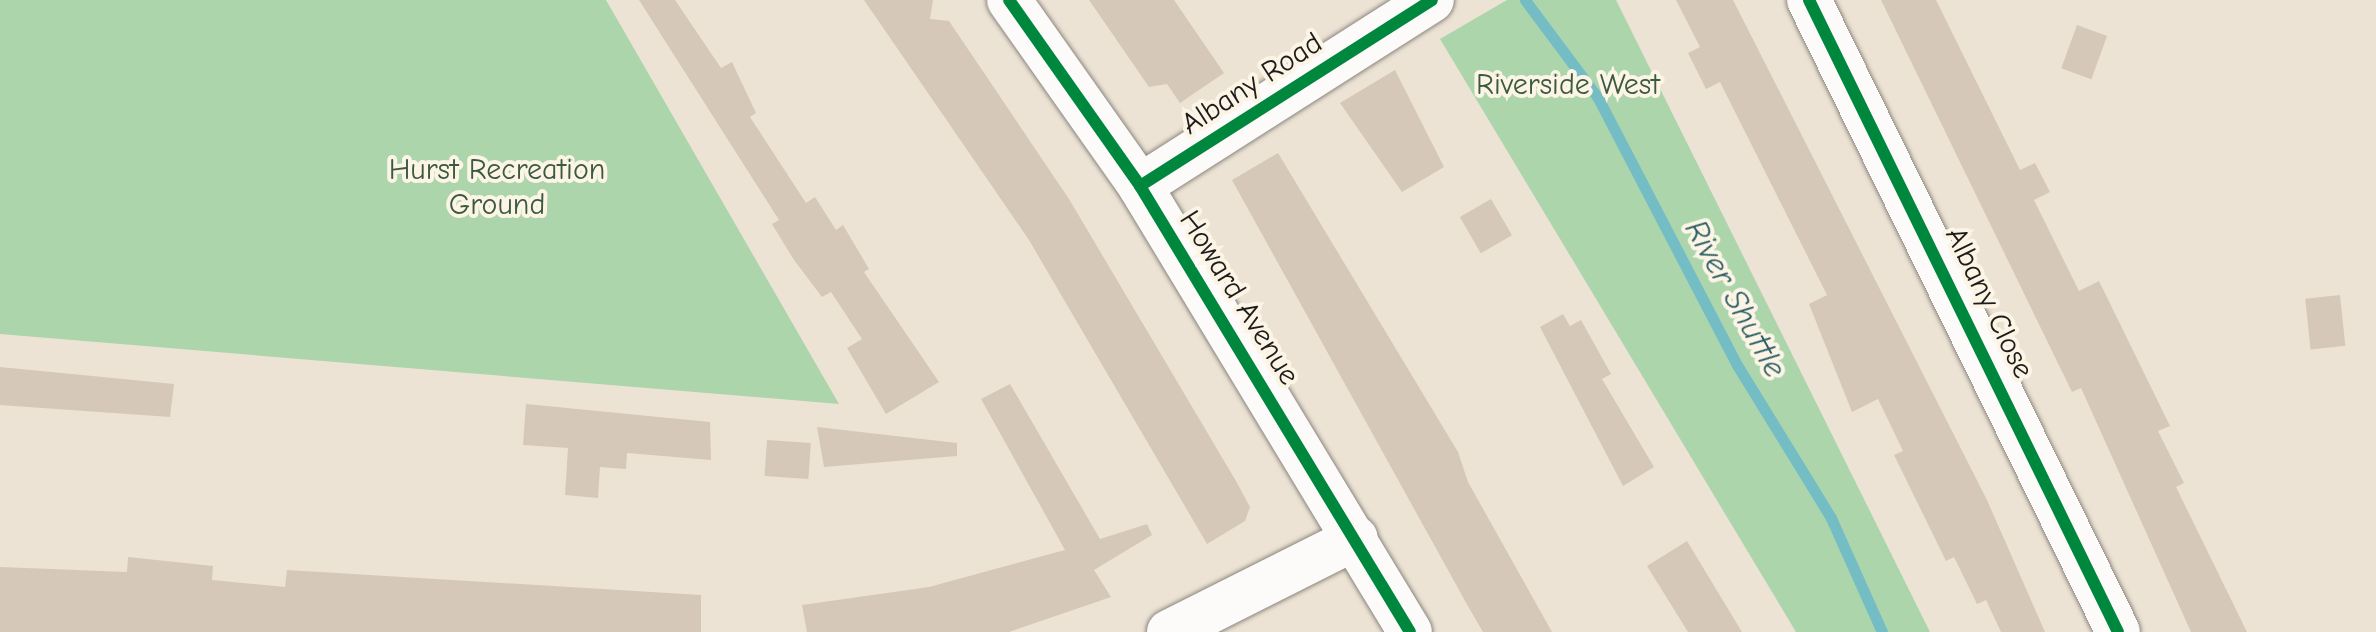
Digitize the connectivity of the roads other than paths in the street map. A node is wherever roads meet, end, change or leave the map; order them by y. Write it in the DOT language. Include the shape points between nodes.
graph roads {
  1 [pos="1009,0"];
  2 [pos="1432,0"];
  3 [pos="1809,0"];
  4 [pos="1140,186"];
  5 [pos="1356,538"];
  6 [pos="1169,632"];
  7 [pos="1410,632"];
  8 [pos="2118,632"];
  1 -- 4 [label="street, Howard Avenue"];
  2 -- 4 [label="street, Albany Road"];
  3 -- 8 [label="street, Albany Close"];
  4 -- 5 [label="street, Howard Avenue"];
  5 -- 6 [label="street"];
  5 -- 7 [label="street, Howard Avenue"];
}
